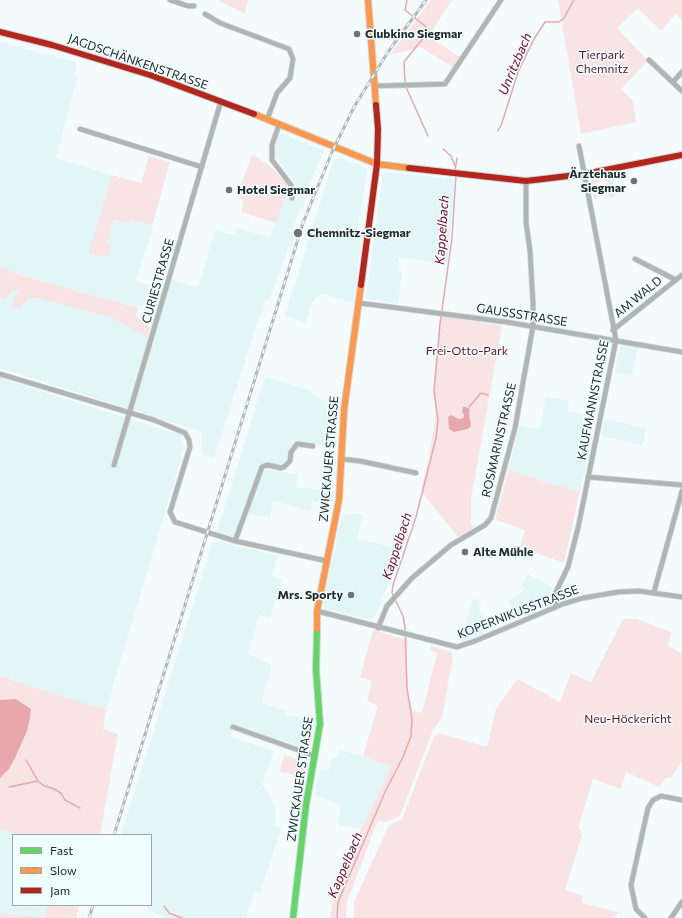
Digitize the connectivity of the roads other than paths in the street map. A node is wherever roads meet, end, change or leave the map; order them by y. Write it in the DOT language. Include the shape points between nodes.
graph roads {
  1 [pos="170,0"];
  2 [pos="368,0"];
  3 [pos="501,0"];
  4 [pos="194,6"];
  5 [pos="204,14"];
  6 [pos="0,32"];
  7 [pos="649,60"];
  8 [pos="682,72"];
  9 [pos="673,82"];
  10 [pos="375,86"];
  11 [pos="682,91"];
  12 [pos="221,102"];
  13 [pos="267,120"];
  14 [pos="279,125"];
  15 [pos="80,129"];
  16 [pos="579,146"];
  17 [pos="682,155"];
  18 [pos="377,164"];
  19 [pos="202,167"];
  20 [pos="585,174"];
  21 [pos="526,181"];
  22 [pos="292,198"];
  23 [pos="635,259"];
  24 [pos="682,275"];
  25 [pos="676,280"];
  26 [pos="359,303"];
  27 [pos="532,326"];
  28 [pos="614,330"];
  29 [pos="616,340"];
  30 [pos="682,352"];
  31 [pos="0,374"];
  32 [pos="130,413"];
  33 [pos="313,446"];
  34 [pos="341,459"];
  35 [pos="114,465"];
  36 [pos="416,473"];
  37 [pos="588,477"];
  38 [pos="682,484"];
  39 [pos="682,491"];
  40 [pos="235,541"];
  41 [pos="327,561"];
  42 [pos="654,592"];
  43 [pos="682,597"];
  44 [pos="556,607"];
  45 [pos="317,611"];
  46 [pos="378,628"];
  47 [pos="233,727"];
  48 [pos="314,756"];
  49 [pos="682,800"];
  50 [pos="682,902"];
  51 [pos="293,918"];
  52 [pos="645,918"];
  53 [pos="671,918"];
  1 -- 4 [label="street"];
  2 -- 10 [label="main road, ZWICKAUER STRASSE"];
  3 -- 10 [label="street" via="445,84"];
  5 -- 13 [label="street" via="220,23 289,49 292,59 290,78 277,93"];
  6 -- 12 [label="main road, JAGDSCHÄNKENSTRASSE" via="150,75"];
  7 -- 9 [label="street"];
  8 -- 9 [label="street"];
  9 -- 11 [label="street"];
  10 -- 18 [label="main road, ZWICKAUER STRASSE"];
  12 -- 13 [label="main road, JAGDSCHÄNKENSTRASSE"];
  12 -- 19 [label="street, CURIESTRASSE"];
  13 -- 14 [label="main road, JAGDSCHÄNKENSTRASSE"];
  14 -- 18 [label="main road, JAGDSCHÄNKENSTRASSE"];
  14 -- 22 [label="street" via="272,145 272,160 291,185"];
  15 -- 19 [label="street"];
  16 -- 20 [label="street, KAUFMANNSTRASSE"];
  17 -- 20 [label="main road, JAGDSCHÄNKENSTRASSE"];
  18 -- 21 [label="main road, JAGDSCHÄNKENSTRASSE"];
  18 -- 26 [label="main road, ZWICKAUER STRASSE"];
  19 -- 32 [label="street, CURIESTRASSE"];
  20 -- 21 [label="main road, JAGDSCHÄNKENSTRASSE"];
  20 -- 28 [label="street, KAUFMANNSTRASSE"];
  21 -- 27 [label="street, ROSMARINSTRASSE"];
  23 -- 25 [label="street, AM WALD"];
  24 -- 25 [label="street, AM WALD"];
  25 -- 28 [label="street, AM WALD"];
  26 -- 27 [label="street, GAUSSSTRASSE"];
  26 -- 34 [label="main road, ZWICKAUER STRASSE" via="344,410"];
  27 -- 29 [label="street, GAUSSSTRASSE"];
  27 -- 46 [label="street, ROSMARINSTRASSE" via="515,428 491,518 440,554 412,578 392,599"];
  28 -- 29 [label="street, KAUFMANNSTRASSE"];
  29 -- 30 [label="street, GAUSSSTRASSE"];
  29 -- 37 [label="street, KAUFMANNSTRASSE"];
  31 -- 32 [label="street"];
  32 -- 35 [label="street, CURIESTRASSE"];
  32 -- 40 [label="street" via="179,430 189,440 189,452 170,512 173,520"];
  33 -- 40 [label="street" via="297,444 291,452 290,461 284,467 262,467"];
  34 -- 36 [label="street"];
  34 -- 41 [label="main road, ZWICKAUER STRASSE" via="339,500"];
  37 -- 38 [label="street"];
  37 -- 44 [label="street, KAUFMANNSTRASSE" via="568,568 554,596"];
  39 -- 42 [label="street"];
  40 -- 41 [label="street"];
  41 -- 45 [label="main road, ZWICKAUER STRASSE"];
  42 -- 43 [label="street, KOPERNIKUSSTRASSE"];
  42 -- 44 [label="street, KOPERNIKUSSTRASSE" via="626,591 600,594"];
  44 -- 46 [label="street, KOPERNIKUSSTRASSE" via="457,647"];
  45 -- 46 [label="street, KOPERNIKUSSTRASSE"];
  45 -- 48 [label="main road, ZWICKAUER STRASSE" via="316,670 321,713"];
  47 -- 48 [label="street"];
  48 -- 51 [label="main road, ZWICKAUER STRASSE"];
  49 -- 52 [label="street" via="660,796 653,800 648,808 631,885 636,908"];
  50 -- 53 [label="street"];
}
